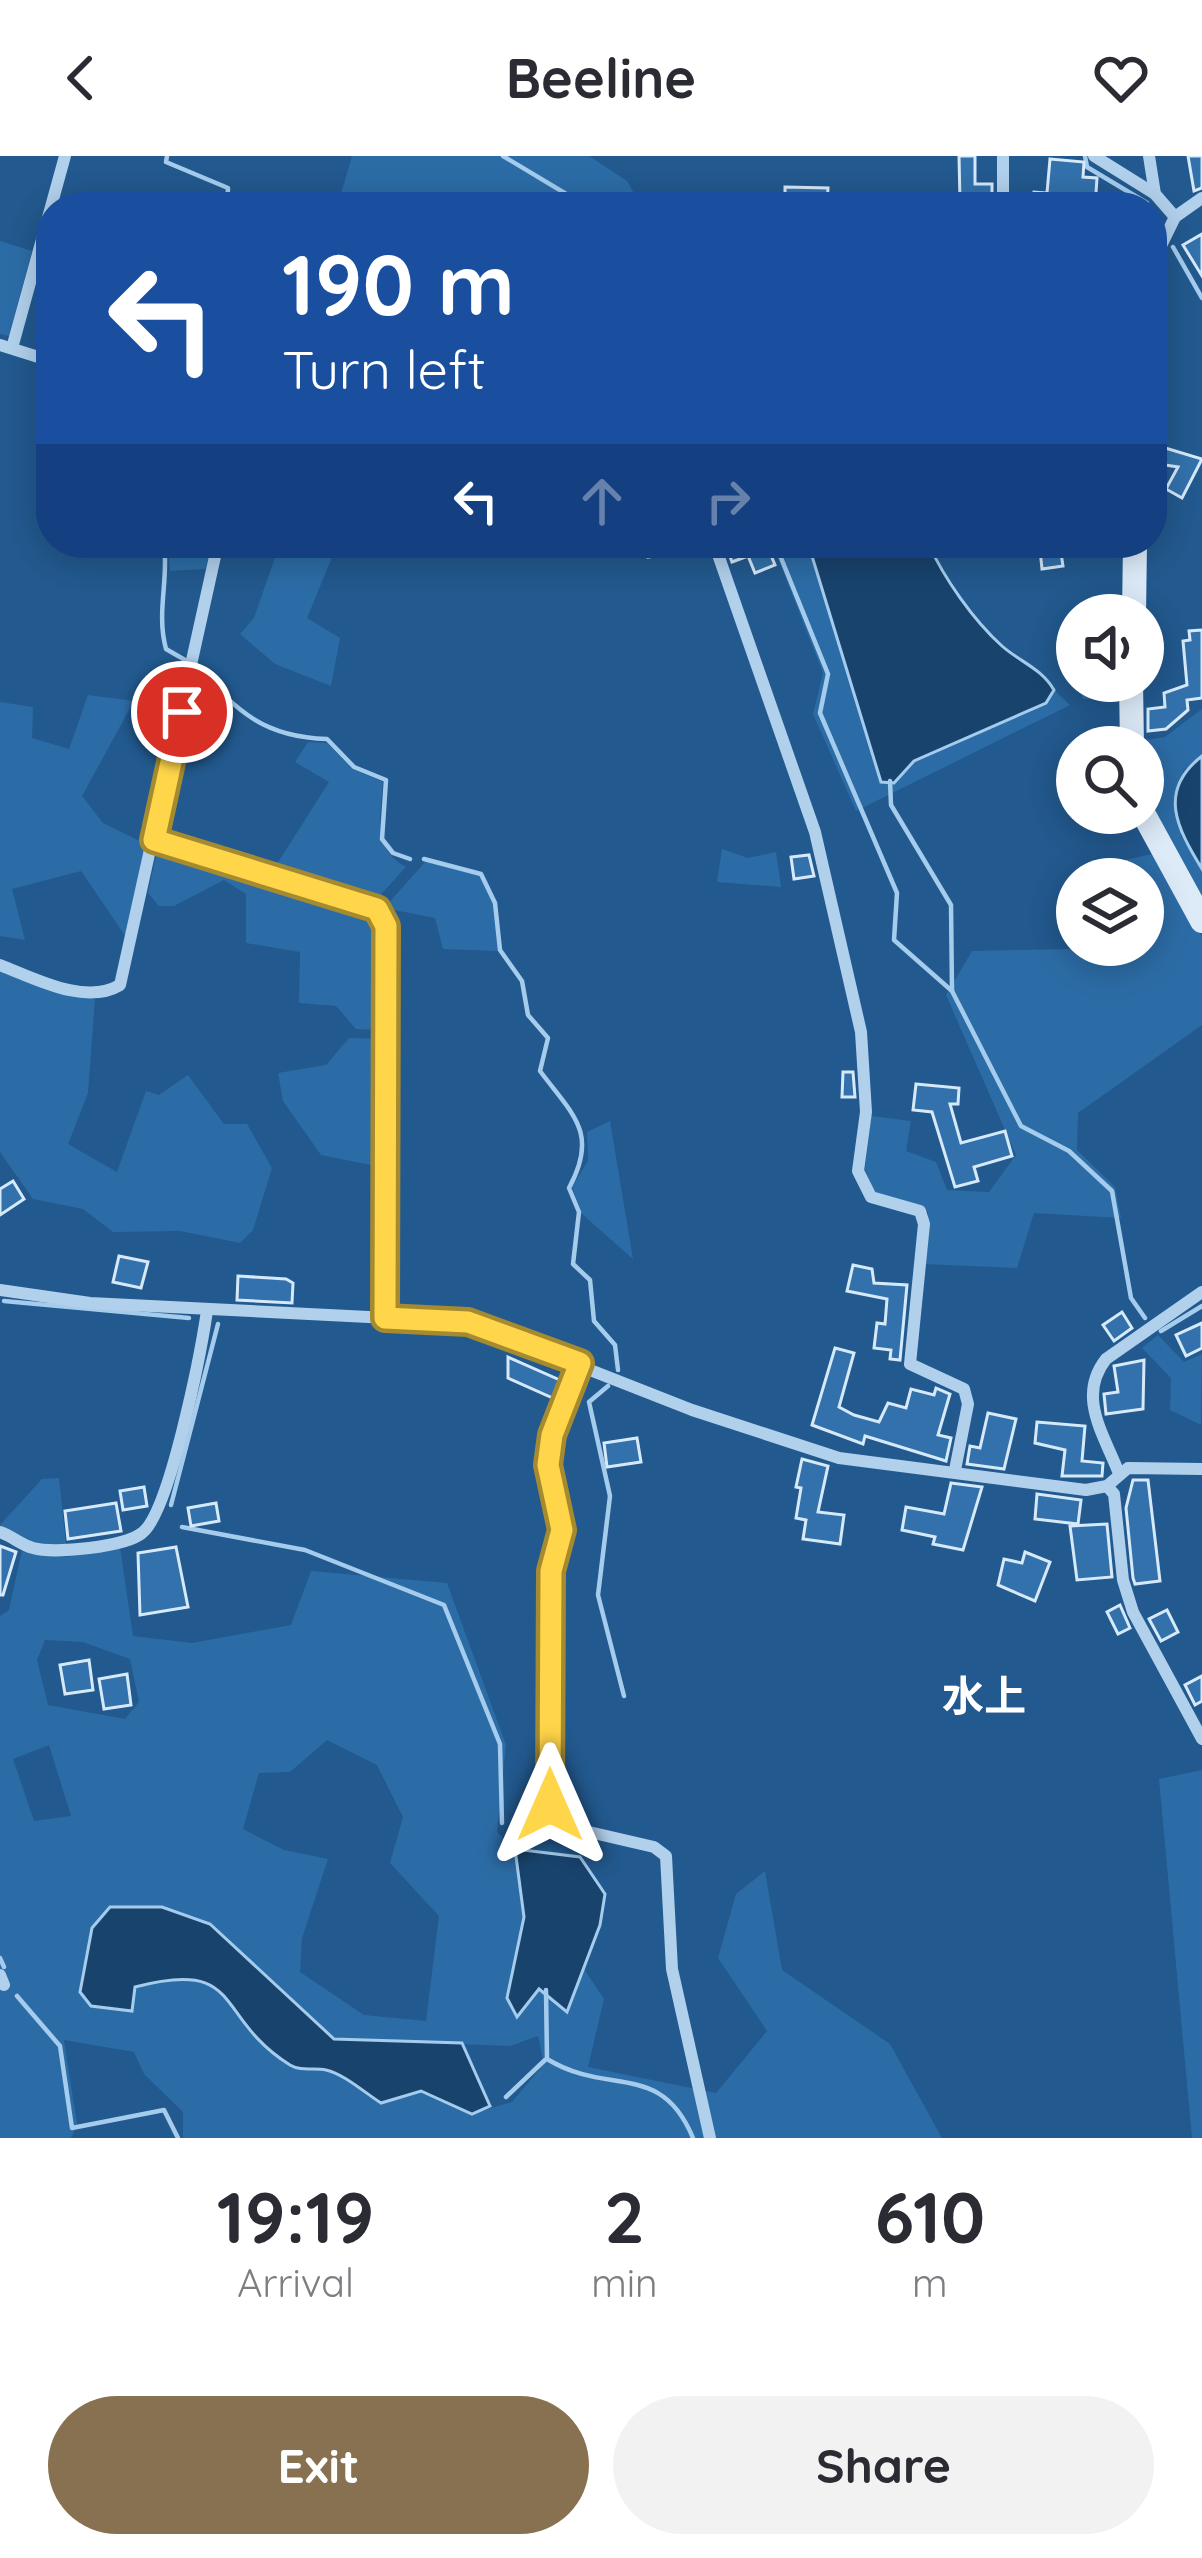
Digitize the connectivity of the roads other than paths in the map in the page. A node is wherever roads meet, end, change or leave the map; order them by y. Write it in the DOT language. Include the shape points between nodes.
graph roads {
  1 [pos="65,156"];
  2 [pos="1003,156"];
  3 [pos="1094,156"];
  4 [pos="1149,156"];
  5 [pos="54,192"];
  6 [pos="1003,192"];
  7 [pos="1152,192"];
  8 [pos="1155,192"];
  9 [pos="1202,198"];
  10 [pos="1167,208"];
  11 [pos="1175,217"];
  12 [pos="1167,233"];
  13 [pos="36,249"];
  14 [pos="6,346"];
  15 [pos="36,356"];
  16 [pos="215,558"];
  17 [pos="719,558"];
  18 [pos="1135,558"];
  19 [pos="1134,594"];
  20 [pos="1154,834"];
  21 [pos="154,840"];
  22 [pos="1202,921"];
  23 [pos="0,965"];
  24 [pos="2,1286"];
  25 [pos="1202,1292"];
  26 [pos="207,1311"];
  27 [pos="385,1318"];
  28 [pos="580,1363"];
  29 [pos="1202,1469"];
  30 [pos="956,1471"];
  31 [pos="1118,1472"];
  32 [pos="1107,1486"];
  33 [pos="0,1532"];
  34 [pos="1202,1739"];
  35 [pos="710,2138"];
  1 -- 5 [label="street"];
  2 -- 6 [label="street"];
  3 -- 7 [label="street"];
  4 -- 8 [label="street"];
  9 -- 11 [label="street"];
  10 -- 11 [label="street"];
  11 -- 12 [label="street"];
  13 -- 14 [label="street"];
  14 -- 15 [label="street"];
  16 -- 21 [label="street"];
  17 -- 30 [label="street" via="815,832 862,1032 866,1112 858,1171 871,1197 920,1211 924,1224 910,1364 964,1389"];
  18 -- 19 [label="street"];
  20 -- 22 [label="street"];
  21 -- 23 [label="street" via="120,985 105,994 83,992"];
  21 -- 27 [label="street" via="377,909 386,926"];
  24 -- 26 [label="street" via="90,1304"];
  25 -- 31 [label="street" via="1095,1373 1094,1413"];
  26 -- 27 [label="street"];
  26 -- 33 [label="street" via="197,1372 146,1531 54,1550"];
  27 -- 28 [label="street" via="468,1322"];
  28 -- 30 [label="street" via="839,1458"];
  28 -- 35 [label="street" via="548,1465 562,1530 551,1571 550,1805 560,1825 654,1846 666,1856 672,1969"];
  29 -- 31 [label="street"];
  30 -- 32 [label="street" via="1086,1490"];
  31 -- 32 [label="street"];
  32 -- 34 [label="street" via="1133,1612"];
}
